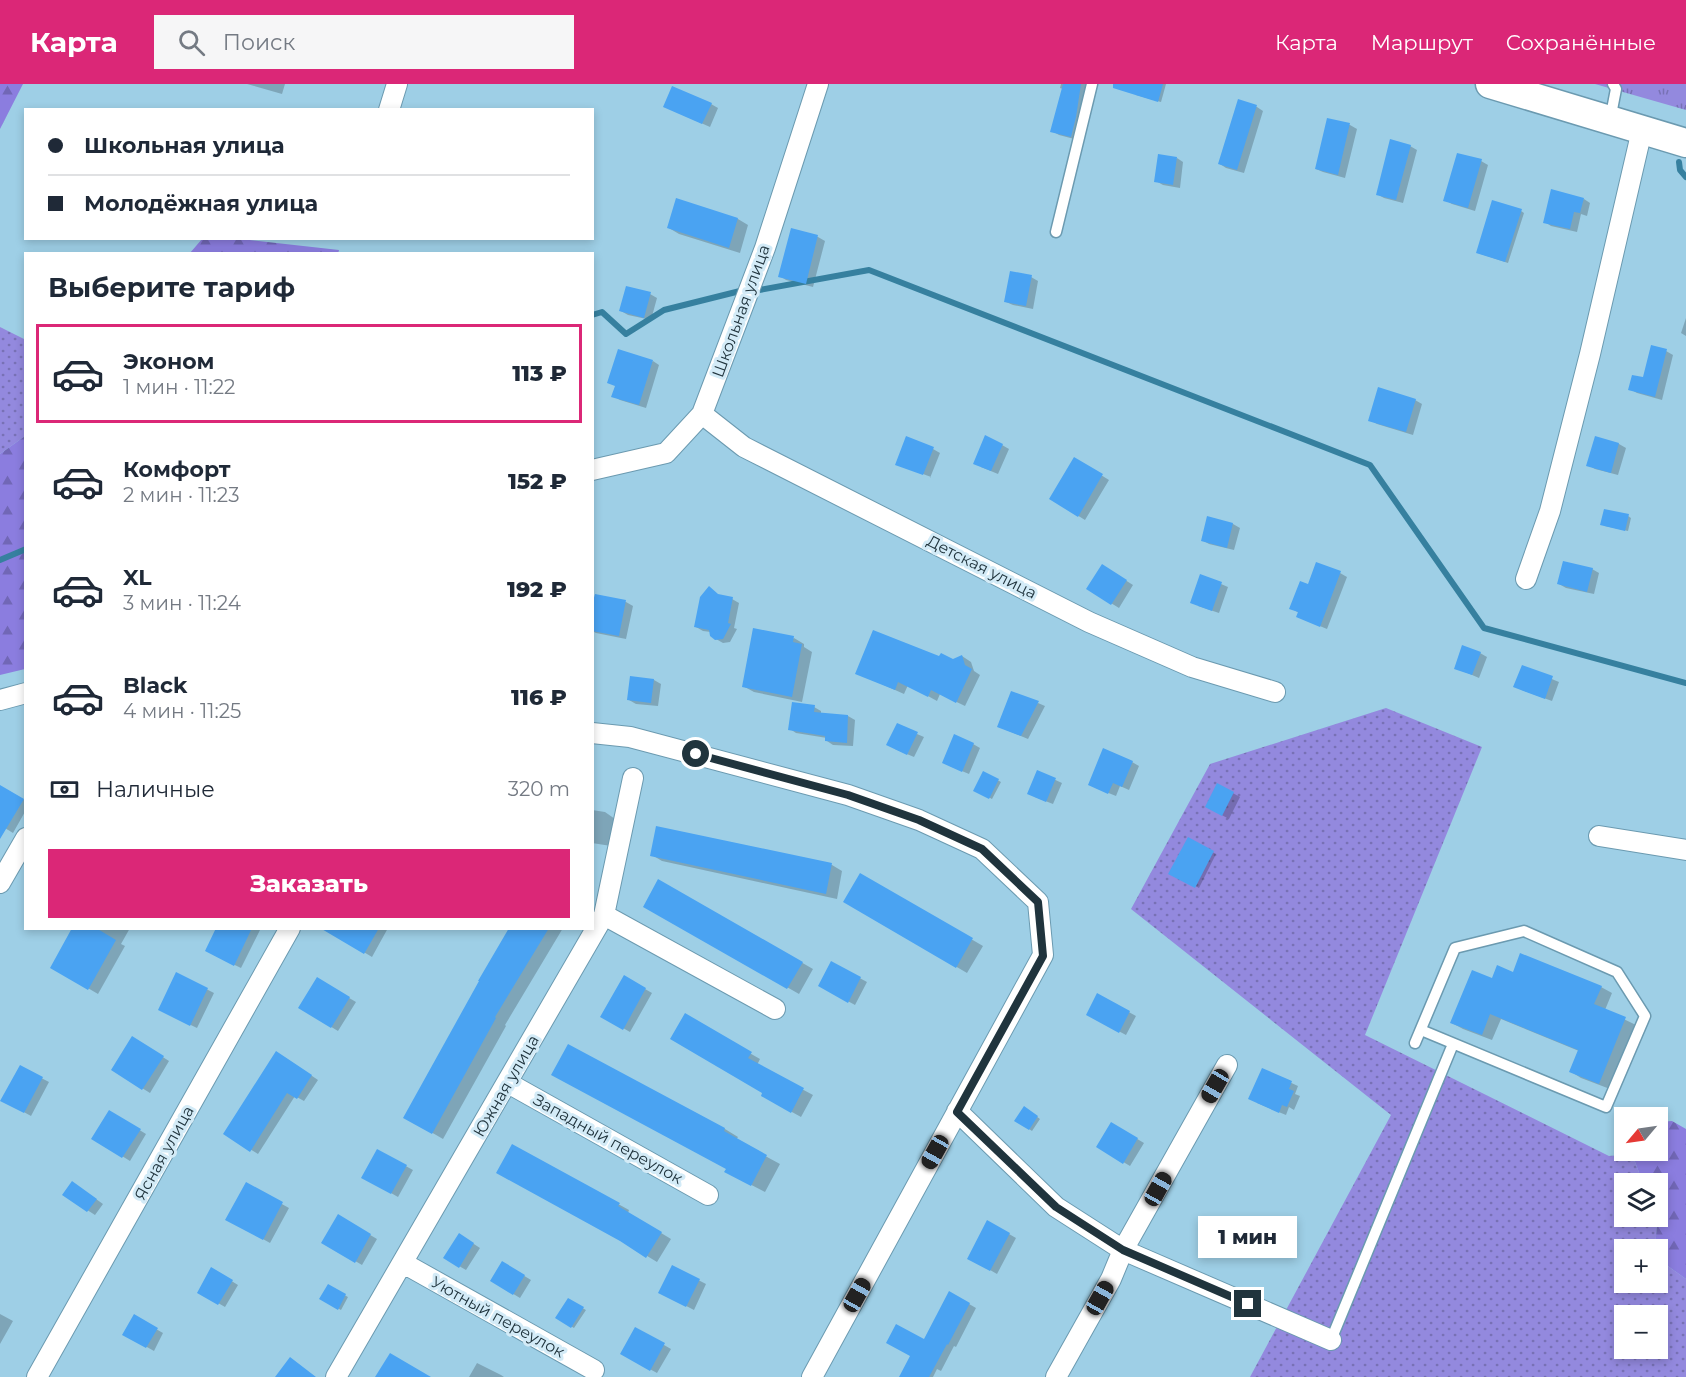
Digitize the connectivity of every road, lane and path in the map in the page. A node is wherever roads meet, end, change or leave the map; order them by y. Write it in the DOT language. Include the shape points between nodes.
graph roads {
  1 [pos="398,84"];
  2 [pos="818,84"];
  3 [pos="1092,84"];
  4 [pos="1490,84"];
  5 [pos="1612,84"];
  6 [pos="390,108"];
  7 [pos="1610,120"];
  8 [pos="1642,130"];
  9 [pos="1686,143"];
  10 [pos="1056,232"];
  11 [pos="702,414"];
  12 [pos="594,470"];
  13 [pos="1526,579"];
  14 [pos="1275,692"];
  15 [pos="24,694"];
  16 [pos="0,700"];
  17 [pos="594,733"];
  18 [pos="633,778"];
  19 [pos="1599,836"];
  20 [pos="24,841"];
  21 [pos="1686,850"];
  22 [pos="0,883"];
  23 [pos="604,915"];
  24 [pos="289,930"];
  25 [pos="775,1009"];
  26 [pos="1421,1030"];
  27 [pos="1415,1043"];
  28 [pos="1453,1044"];
  29 [pos="1227,1065"];
  30 [pos="508,1083"];
  31 [pos="957,1112"];
  32 [pos="708,1195"];
  33 [pos="1123,1250"];
  34 [pos="403,1263"];
  35 [pos="1331,1340"];
  36 [pos="594,1370"];
  37 [pos="37,1377"];
  38 [pos="336,1377"];
  39 [pos="812,1377"];
  40 [pos="1056,1377"];
  1 -- 6 [label="street"];
  2 -- 11 [label="street, Школьная улица" via="765,248"];
  3 -- 10 [label="lane"];
  4 -- 7 [label="main road"];
  5 -- 7 [label="lane" via="1616,89"];
  7 -- 8 [label="main road"];
  8 -- 9 [label="main road"];
  8 -- 13 [label="street" via="1550,511"];
  11 -- 12 [label="street, Школьная улица" via="666,453"];
  11 -- 14 [label="street, Детская улица" via="744,447 1089,622 1192,667"];
  15 -- 16 [label="street"];
  17 -- 31 [label="street" via="630,737 825,788 919,820 982,849 1038,902 1043,956"];
  18 -- 23 [label="street, Южная улица"];
  19 -- 21 [label="street"];
  20 -- 22 [label="street"];
  23 -- 25 [label="street"];
  23 -- 30 [label="street, Южная улица"];
  24 -- 37 [label="street, Ясная улица"];
  26 -- 27 [label="lane"];
  26 -- 28 [label="lane"];
  26 -- 28 [label="lane" via="1455,948 1524,931 1617,972 1645,1016 1606,1107"];
  28 -- 35 [label="lane"];
  29 -- 33 [label="street"];
  30 -- 32 [label="street, Западный переулок"];
  30 -- 34 [label="street, Южная улица"];
  31 -- 33 [label="street" via="1056,1207"];
  31 -- 39 [label="street"];
  33 -- 35 [label="street"];
  33 -- 40 [label="street"];
  34 -- 36 [label="street, Уютный переулок"];
  34 -- 38 [label="street, Южная улица"];
}
